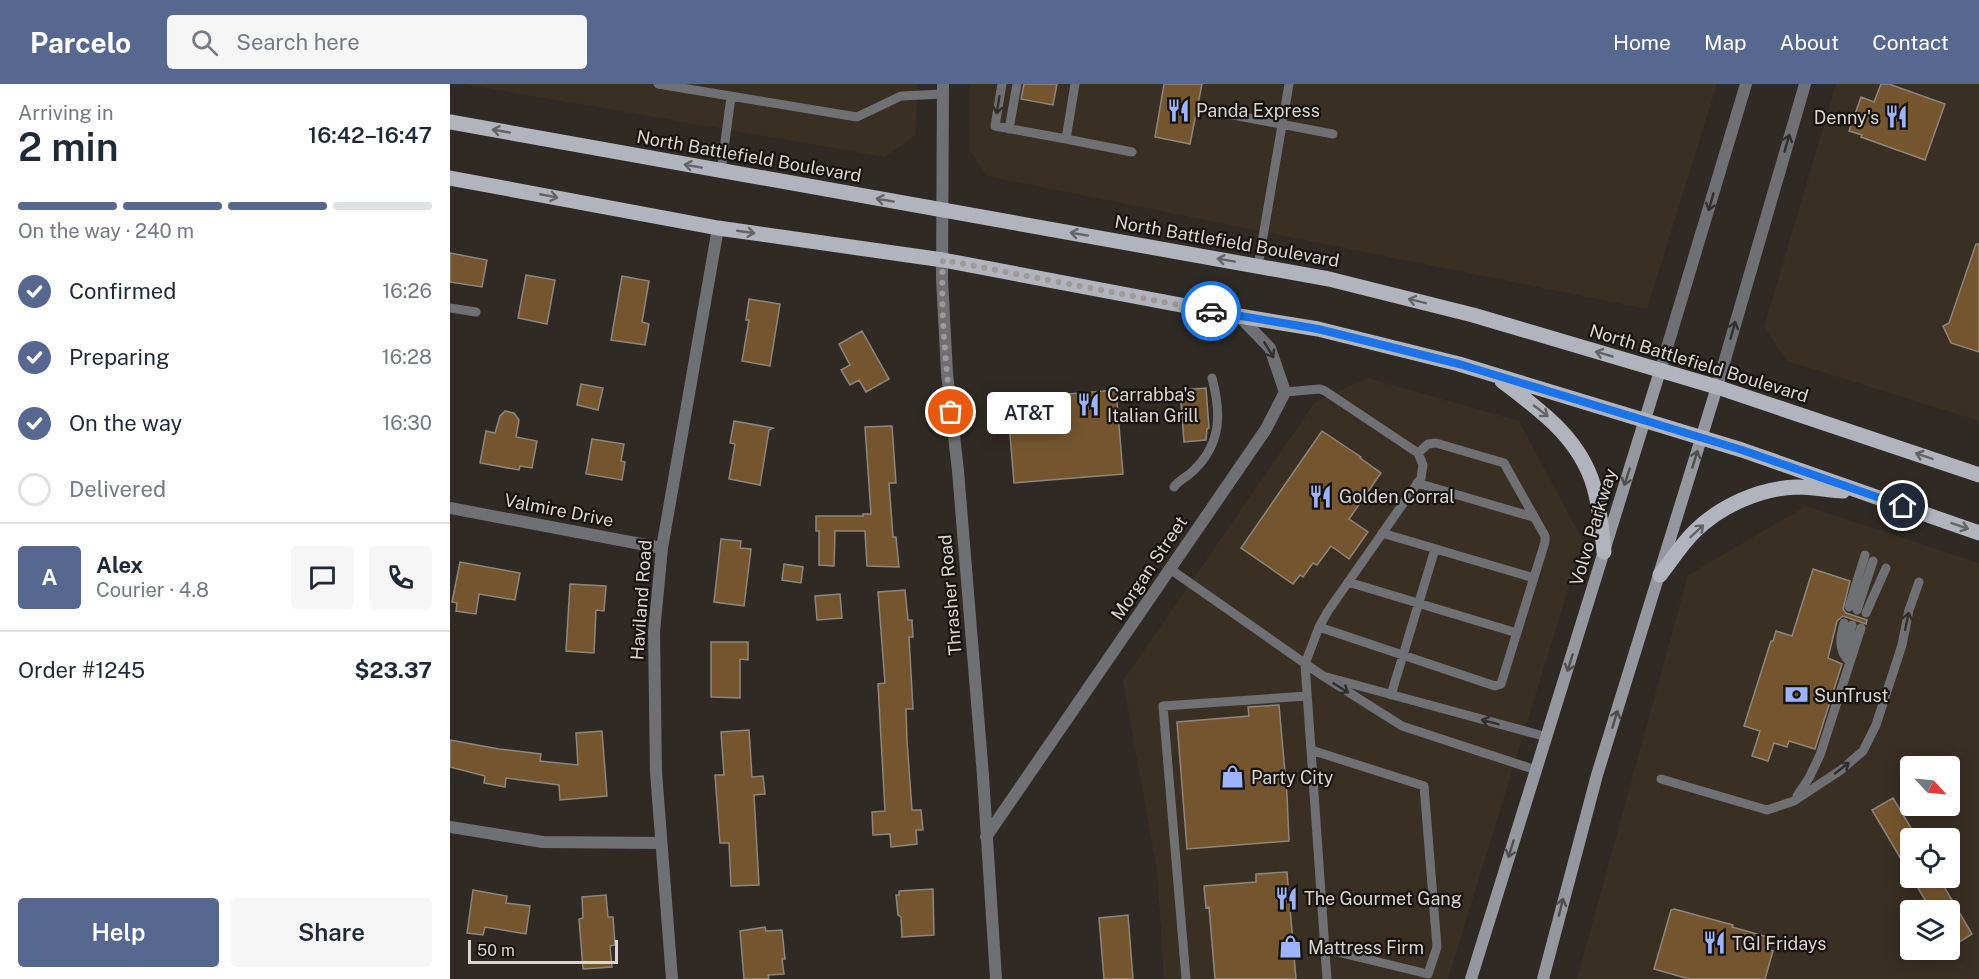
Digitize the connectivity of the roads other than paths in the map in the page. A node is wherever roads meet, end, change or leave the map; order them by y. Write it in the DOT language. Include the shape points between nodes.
graph roads {
  1 [pos="658,84"];
  2 [pos="1002,84"];
  3 [pos="1017,84"];
  4 [pos="1075,84"];
  5 [pos="1289,84"];
  6 [pos="1746,84"];
  7 [pos="1805,84"];
  8 [pos="943,89"];
  9 [pos="731,97"];
  10 [pos="1233,115"];
  11 [pos="450,122"];
  12 [pos="1282,125"];
  13 [pos="1010,129"];
  14 [pos="1333,134"];
  15 [pos="1066,139"];
  16 [pos="1132,152"];
  17 [pos="721,171"];
  18 [pos="450,178"];
  19 [pos="943,209"];
  20 [pos="718,228"];
  21 [pos="943,260"];
  22 [pos="1258,266"];
  23 [pos="450,308"];
  24 [pos="476,312"];
  25 [pos="1239,316"];
  26 [pos="1660,370"];
  27 [pos="1495,375"];
  28 [pos="1212,378"];
  29 [pos="1717,387"];
  30 [pos="1286,392"];
  31 [pos="1645,421"];
  32 [pos="1702,438"];
  33 [pos="1418,453"];
  34 [pos="1979,475"];
  35 [pos="1417,483"];
  36 [pos="1174,487"];
  37 [pos="1865,492"];
  38 [pos="450,508"];
  39 [pos="1533,517"];
  40 [pos="1979,532"];
  41 [pos="1382,533"];
  42 [pos="662,548"];
  43 [pos="1435,549"];
  44 [pos="1604,552"];
  45 [pos="1868,558"];
  46 [pos="1886,568"];
  47 [pos="1170,569"];
  48 [pos="1659,575"];
  49 [pos="1534,578"];
  50 [pos="1348,582"];
  51 [pos="1919,582"];
  52 [pos="1419,604"];
  53 [pos="1319,627"];
  54 [pos="1517,633"];
  55 [pos="1403,654"];
  56 [pos="1849,662"];
  57 [pos="1305,664"];
  58 [pos="1323,676"];
  59 [pos="1391,695"];
  60 [pos="1307,696"];
  61 [pos="1547,737"];
  62 [pos="1311,750"];
  63 [pos="1536,770"];
  64 [pos="1661,779"];
  65 [pos="1794,801"];
  66 [pos="450,827"];
  67 [pos="986,837"];
  68 [pos="661,843"];
  69 [pos="1325,949"];
  70 [pos="672,979"];
  71 [pos="996,979"];
  72 [pos="1186,979"];
  73 [pos="1328,979"];
  74 [pos="1471,979"];
  75 [pos="1543,979"];
  1 -- 9 [label="lane"];
  2 -- 13 [label="lane, one-way" via="995,126"];
  3 -- 13 [label="lane"];
  4 -- 15 [label="lane"];
  5 -- 12 [label="lane"];
  6 -- 26 [label="street, Volvo Parkway, one-way"];
  29 -- 7 [label="street, one-way"];
  8 -- 9 [label="lane" via="901,96 857,117"];
  8 -- 19 [label="street, Thrasher Road"];
  9 -- 17 [label="lane"];
  10 -- 12 [label="lane"];
  17 -- 11 [label="main road, North Battlefield Boulevard, one-way"];
  12 -- 14 [label="lane"];
  12 -- 22 [label="lane"];
  13 -- 15 [label="lane"];
  15 -- 16 [label="lane"];
  19 -- 17 [label="main road, North Battlefield Boulevard, one-way"];
  18 -- 20 [label="main road, one-way"];
  19 -- 21 [label="street, Thrasher Road"];
  22 -- 19 [label="main road, North Battlefield Boulevard, one-way"];
  20 -- 21 [label="main road, one-way"];
  20 -- 42 [label="street, Haviland Road"];
  21 -- 25 [label="main road"];
  21 -- 67 [label="street, Thrasher Road" via="947,374"];
  26 -- 22 [label="main road, North Battlefield Boulevard, one-way" via="1473,315 1329,279"];
  23 -- 24 [label="lane"];
  25 -- 27 [label="main road" via="1318,329"];
  25 -- 30 [label="street, one-way" via="1270,348"];
  26 -- 29 [label="main road, North Battlefield Boulevard"];
  26 -- 31 [label="main road, Volvo Parkway"];
  27 -- 31 [label="main road"];
  27 -- 44 [label="main road, one-way" via="1547,416 1583,458 1595,489"];
  28 -- 36 [label="lane" via="1218,429 1214,441 1199,465"];
  29 -- 32 [label="main road"];
  34 -- 29 [label="main road, North Battlefield Boulevard, one-way"];
  30 -- 33 [label="lane" via="1320,389"];
  30 -- 47 [label="street, Morgan Street" via="1266,429"];
  31 -- 32 [label="main road"];
  31 -- 44 [label="main road, Volvo Parkway, one-way"];
  32 -- 37 [label="main road"];
  48 -- 32 [label="main road, one-way"];
  33 -- 35 [label="lane" via="1423,465"];
  33 -- 39 [label="lane" via="1428,444 1436,443 1504,463"];
  35 -- 39 [label="lane"];
  35 -- 41 [label="lane"];
  37 -- 40 [label="main road, one-way"];
  48 -- 37 [label="main road, one-way" via="1695,532 1721,511 1743,500 1796,487"];
  38 -- 42 [label="street, Valmire Drive"];
  39 -- 49 [label="lane" via="1545,536"];
  41 -- 43 [label="lane"];
  41 -- 50 [label="lane"];
  42 -- 68 [label="street, Haviland Road" via="654,632"];
  43 -- 49 [label="lane"];
  43 -- 52 [label="lane"];
  44 -- 61 [label="main road, Volvo Parkway, one-way"];
  45 -- 46 [label="lane" via="1857,610"];
  47 -- 57 [label="lane"];
  47 -- 67 [label="street, Morgan Street"];
  75 -- 48 [label="main road, one-way" via="1600,765"];
  49 -- 54 [label="lane"];
  50 -- 52 [label="lane"];
  50 -- 53 [label="lane"];
  65 -- 51 [label="lane, one-way" via="1863,751 1876,725"];
  52 -- 54 [label="lane"];
  52 -- 55 [label="lane"];
  53 -- 55 [label="lane"];
  53 -- 57 [label="lane"];
  54 -- 55 [label="lane" via="1498,686"];
  55 -- 59 [label="lane"];
  56 -- 56 [label="lane" via="1852,625 1840,641"];
  56 -- 65 [label="lane" via="1820,755"];
  57 -- 58 [label="lane"];
  57 -- 60 [label="lane"];
  58 -- 59 [label="lane"];
  58 -- 63 [label="lane, one-way" via="1402,726"];
  61 -- 59 [label="lane, one-way"];
  60 -- 62 [label="lane"];
  60 -- 72 [label="lane" via="1163,705"];
  61 -- 63 [label="main road, Volvo Parkway"];
  62 -- 69 [label="lane"];
  62 -- 69 [label="lane" via="1424,786 1437,947 1428,974"];
  63 -- 74 [label="main road, Volvo Parkway, one-way"];
  64 -- 65 [label="lane" via="1767,810"];
  66 -- 68 [label="street" via="543,842"];
  67 -- 71 [label="street, Thrasher Road"];
  68 -- 70 [label="street, Haviland Road"];
  69 -- 73 [label="lane"];
}
